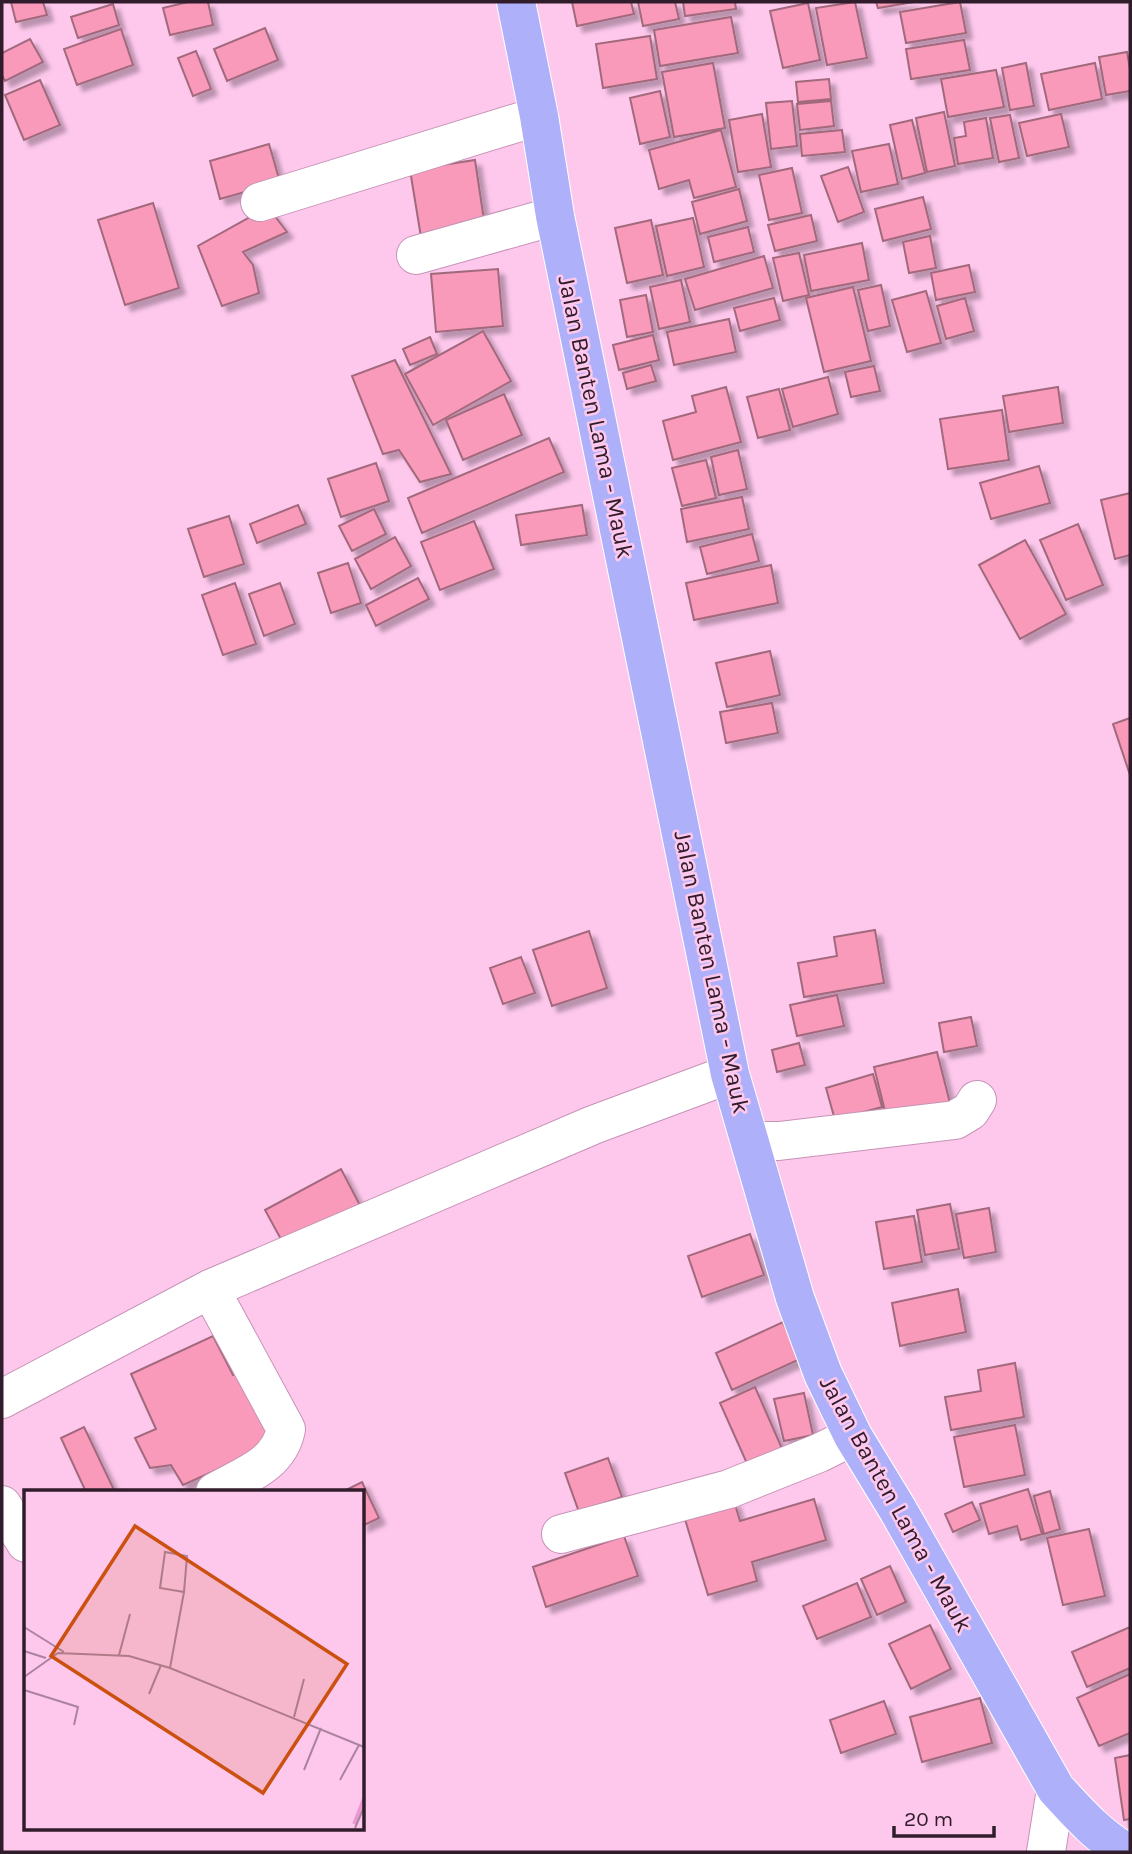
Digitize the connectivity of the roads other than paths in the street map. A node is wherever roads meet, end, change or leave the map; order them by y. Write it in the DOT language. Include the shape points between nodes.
graph roads {
  1 [pos="516,2"];
  2 [pos="539,116"];
  3 [pos="260,202"];
  4 [pos="555,216"];
  5 [pos="416,255"];
  6 [pos="730,1074"];
  7 [pos="977,1100"];
  8 [pos="750,1141"];
  9 [pos="210,1289"];
  10 [pos="2,1399"];
  11 [pos="853,1436"];
  12 [pos="219,1490"];
  13 [pos="2,1505"];
  14 [pos="561,1534"];
  15 [pos="24,1540"];
  16 [pos="1056,1788"];
  17 [pos="1046,1852"];
  18 [pos="1126,1852"];
  1 -- 2 [label="main road, Jalan Banten Lama - Mauk"];
  2 -- 3 [label="street"];
  2 -- 4 [label="main road, Jalan Banten Lama - Mauk"];
  4 -- 5 [label="street"];
  4 -- 6 [label="main road, Jalan Banten Lama - Mauk"];
  6 -- 8 [label="main road, Jalan Banten Lama - Mauk"];
  6 -- 9 [label="street" via="593,1125"];
  7 -- 8 [label="street" via="955,1120"];
  8 -- 11 [label="main road, Jalan Banten Lama - Mauk" via="795,1298 823,1374"];
  9 -- 10 [label="street"];
  9 -- 12 [label="street" via="286,1429 283,1443 270,1461"];
  11 -- 14 [label="street" via="729,1489"];
  11 -- 16 [label="main road, Jalan Banten Lama - Mauk"];
  13 -- 15 [label="street"];
  16 -- 17 [label="street"];
  16 -- 18 [label="main road, Jalan Banten Lama - Mauk" via="1085,1822"];
}
